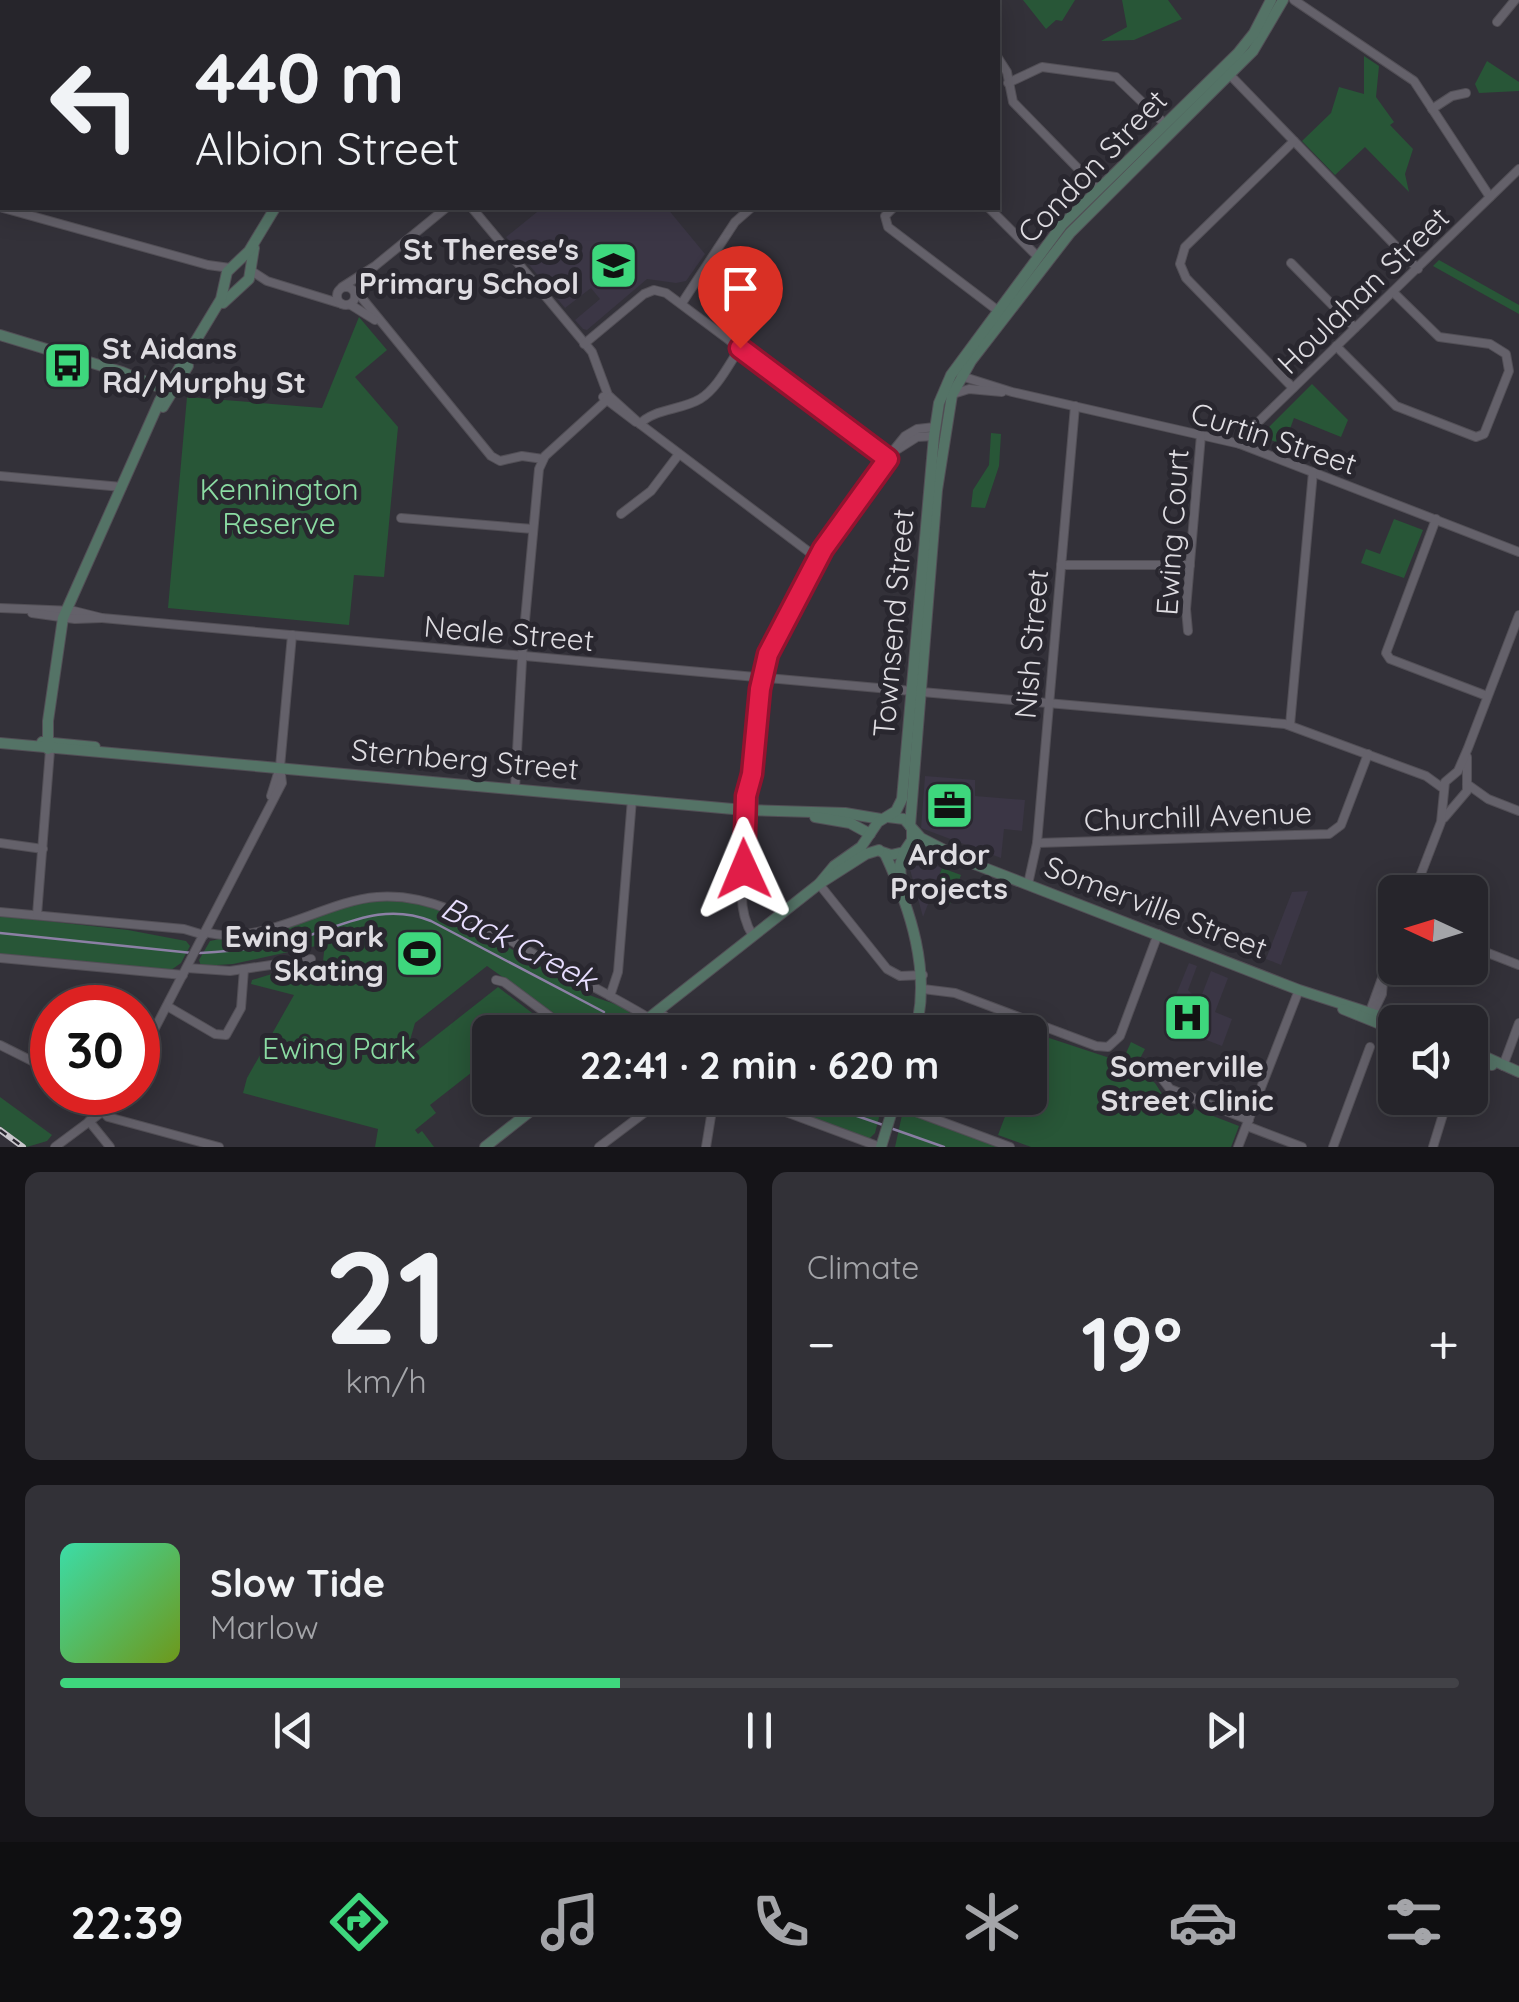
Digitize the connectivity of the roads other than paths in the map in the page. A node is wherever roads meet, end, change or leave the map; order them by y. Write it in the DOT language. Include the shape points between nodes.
graph roads {
  1 [pos="1271,0"];
  2 [pos="1282,0"];
  3 [pos="1294,0"];
  4 [pos="1515,0"];
  5 [pos="1498,22"];
  6 [pos="1000,61"];
  7 [pos="1230,74"];
  8 [pos="1008,83"];
  9 [pos="1466,93"];
  10 [pos="1432,109"];
  11 [pos="1165,124"];
  12 [pos="1294,141"];
  13 [pos="1519,169"];
  14 [pos="1101,192"];
  15 [pos="1490,197"];
  16 [pos="13,210"];
  17 [pos="274,210"];
  18 [pos="444,210"];
  19 [pos="474,210"];
  20 [pos="734,210"];
  21 [pos="748,210"];
  22 [pos="891,210"];
  23 [pos="991,210"];
  24 [pos="740,216"];
  25 [pos="256,242"];
  26 [pos="1042,260"];
  27 [pos="1292,263"];
  28 [pos="375,266"];
  29 [pos="1418,269"];
  30 [pos="230,273"];
  31 [pos="247,277"];
  32 [pos="341,288"];
  33 [pos="356,292"];
  34 [pos="1393,292"];
  35 [pos="311,294"];
  36 [pos="347,304"];
  37 [pos="682,304"];
  38 [pos="998,310"];
  39 [pos="382,326"];
  40 [pos="1355,328"];
  41 [pos="0,335"];
  42 [pos="584,344"];
  43 [pos="1336,346"];
  44 [pos="740,348"];
  45 [pos="962,376"];
  46 [pos="170,388"];
  47 [pos="1293,388"];
  48 [pos="1012,392"];
  49 [pos="952,394"];
  50 [pos="610,400"];
  51 [pos="1075,406"];
  52 [pos="640,424"];
  53 [pos="938,432"];
  54 [pos="1201,435"];
  55 [pos="1240,444"];
  56 [pos="679,454"];
  57 [pos="543,458"];
  58 [pos="888,459"];
  59 [pos="1313,472"];
  60 [pos="0,476"];
  61 [pos="122,487"];
  62 [pos="621,514"];
  63 [pos="401,518"];
  64 [pos="1436,518"];
  65 [pos="533,529"];
  66 [pos="1518,550"];
  67 [pos="817,558"];
  68 [pos="1061,564"];
  69 [pos="1190,565"];
  70 [pos="0,608"];
  71 [pos="65,614"];
  72 [pos="1519,616"];
  73 [pos="1188,631"];
  74 [pos="292,636"];
  75 [pos="522,656"];
  76 [pos="762,678"];
  77 [pos="917,692"];
  78 [pos="1487,696"];
  79 [pos="1049,703"];
  80 [pos="1290,725"];
  81 [pos="0,742"];
  82 [pos="49,746"];
  83 [pos="1468,748"];
  84 [pos="1368,754"];
  85 [pos="280,767"];
  86 [pos="1426,776"];
  87 [pos="1451,777"];
  88 [pos="1466,782"];
  89 [pos="515,788"];
  90 [pos="1445,792"];
  91 [pos="1460,798"];
  92 [pos="632,799"];
  93 [pos="1488,799"];
  94 [pos="749,810"];
  95 [pos="1519,811"];
  96 [pos="789,812"];
  97 [pos="884,818"];
  98 [pos="1442,822"];
  99 [pos="911,828"];
  100 [pos="870,834"];
  101 [pos="1036,843"];
  102 [pos="0,844"];
  103 [pos="42,850"];
  104 [pos="905,851"];
  105 [pos="882,852"];
  106 [pos="964,860"];
  107 [pos="1421,875"];
  108 [pos="819,884"];
  109 [pos="1028,884"];
  110 [pos="902,896"];
  111 [pos="0,912"];
  112 [pos="37,915"];
  113 [pos="204,934"];
  114 [pos="1158,934"];
  115 [pos="753,936"];
  116 [pos="1488,953"];
  117 [pos="0,958"];
  118 [pos="311,959"];
  119 [pos="1519,965"];
  120 [pos="187,968"];
  121 [pos="244,970"];
  122 [pos="922,975"];
  123 [pos="496,980"];
  124 [pos="1380,985"];
  125 [pos="923,990"];
  126 [pos="1299,990"];
  127 [pos="610,996"];
  128 [pos="167,1006"];
  129 [pos="1004,1012"];
  130 [pos="654,1014"];
  131 [pos="549,1015"];
  132 [pos="918,1015"];
  133 [pos="1003,1015"];
  134 [pos="1370,1015"];
  135 [pos="1378,1017"];
  136 [pos="160,1019"];
  137 [pos="1378,1020"];
  138 [pos="1519,1023"];
  139 [pos="0,1045"];
  140 [pos="1370,1047"];
  141 [pos="1488,1059"];
  142 [pos="30,1060"];
  143 [pos="1488,1062"];
  144 [pos="1503,1066"];
  145 [pos="1152,1067"];
  146 [pos="1519,1072"];
  147 [pos="97,1115"];
  148 [pos="105,1115"];
  149 [pos="526,1115"];
  150 [pos="642,1115"];
  151 [pos="711,1115"];
  152 [pos="799,1115"];
  153 [pos="891,1115"];
  154 [pos="932,1115"];
  155 [pos="1443,1115"];
  156 [pos="89,1121"];
  157 [pos="1248,1123"];
  158 [pos="882,1143"];
  159 [pos="55,1147"];
  160 [pos="110,1147"];
  161 [pos="219,1147"];
  162 [pos="484,1147"];
  163 [pos="600,1147"];
  164 [pos="706,1147"];
  165 [pos="1010,1147"];
  166 [pos="1238,1147"];
  167 [pos="1302,1147"];
  168 [pos="1333,1147"];
  169 [pos="1433,1147"];
  1 -- 11 [label="street, Condon Street" via="1246,43"];
  2 -- 7 [label="street, Condon Street" via="1261,41"];
  3 -- 10 [label="street" via="1410,78"];
  4 -- 5 [label="street"];
  6 -- 8 [label="street"];
  7 -- 12 [label="street"];
  7 -- 14 [label="street, Condon Street"];
  8 -- 11 [label="street" via="1042,67 1116,78"];
  8 -- 14 [label="street" via="1013,102"];
  9 -- 10 [label="street"];
  10 -- 15 [label="street"];
  11 -- 14 [label="street, Condon Street"];
  12 -- 29 [label="street"];
  12 -- 47 [label="street" via="1185,247 1180,260 1186,278"];
  13 -- 15 [label="street, Houlahan Street"];
  14 -- 26 [label="street, Condon Street"];
  15 -- 29 [label="street, Houlahan Street"];
  16 -- 30 [label="street"];
  17 -- 25 [label="street"];
  18 -- 28 [label="street"];
  19 -- 42 [label="street"];
  20 -- 24 [label="street"];
  21 -- 24 [label="street"];
  22 -- 38 [label="street" via="881,222"];
  23 -- 26 [label="street"];
  24 -- 37 [label="street"];
  25 -- 30 [label="street"];
  25 -- 31 [label="street"];
  26 -- 38 [label="street, Condon Street"];
  26 -- 45 [label="street, Condon Street"];
  27 -- 40 [label="street"];
  28 -- 32 [label="street"];
  28 -- 33 [label="street"];
  29 -- 34 [label="street, Houlahan Street"];
  30 -- 31 [label="street"];
  30 -- 31 [label="street" via="233,286"];
  30 -- 46 [label="street"];
  31 -- 35 [label="street"];
  31 -- 46 [label="street"];
  32 -- 33 [label="street"];
  32 -- 35 [label="street"];
  32 -- 36 [label="street" via="337,297"];
  33 -- 36 [label="street"];
  33 -- 39 [label="street"];
  34 -- 40 [label="street, Houlahan Street"];
  34 -- 43 [label="street" via="1438,336 1490,344 1506,354 1510,370 1484,434 1476,437 1396,406"];
  35 -- 36 [label="street"];
  36 -- 39 [label="street"];
  37 -- 42 [label="street" via="666,292 648,292"];
  37 -- 44 [label="street"];
  38 -- 53 [label="street, Condon Street" via="950,374"];
  39 -- 57 [label="street" via="494,459"];
  40 -- 43 [label="street, Houlahan Street"];
  41 -- 46 [label="street"];
  42 -- 50 [label="street"];
  43 -- 47 [label="street, Houlahan Street"];
  44 -- 52 [label="street" via="706,396"];
  44 -- 58 [label="street"];
  45 -- 48 [label="street, Curtin Street"];
  45 -- 49 [label="street, Condon Street"];
  45 -- 53 [label="street" via="951,384"];
  46 -- 61 [label="street"];
  47 -- 55 [label="street, Houlahan Street"];
  48 -- 49 [label="street, Curtin Street"];
  48 -- 51 [label="street, Curtin Street"];
  49 -- 53 [label="street, Condon Street"];
  50 -- 52 [label="street"];
  50 -- 57 [label="street"];
  51 -- 54 [label="street, Curtin Street"];
  51 -- 68 [label="street, Nish Street"];
  52 -- 56 [label="street"];
  53 -- 58 [label="street" via="909,432"];
  53 -- 77 [label="street, Townsend Street"];
  54 -- 55 [label="street, Curtin Street"];
  54 -- 69 [label="street, Ewing Court"];
  55 -- 59 [label="street, Curtin Street"];
  56 -- 62 [label="street" via="652,492"];
  56 -- 67 [label="street"];
  57 -- 65 [label="street"];
  58 -- 67 [label="street"];
  59 -- 64 [label="street, Curtin Street"];
  59 -- 80 [label="street"];
  60 -- 61 [label="street"];
  61 -- 71 [label="street"];
  63 -- 65 [label="street"];
  64 -- 66 [label="street, Curtin Street"];
  64 -- 78 [label="street" via="1386,653"];
  65 -- 75 [label="street"];
  67 -- 76 [label="street"];
  68 -- 69 [label="street"];
  68 -- 79 [label="street, Nish Street"];
  69 -- 73 [label="street, Ewing Court"];
  70 -- 71 [label="street, Neale Street"];
  71 -- 74 [label="street, Neale Street"];
  71 -- 82 [label="street"];
  72 -- 78 [label="street"];
  74 -- 75 [label="street, Neale Street"];
  74 -- 85 [label="street"];
  75 -- 76 [label="street, Neale Street"];
  75 -- 89 [label="street"];
  76 -- 77 [label="street, Neale Street"];
  76 -- 94 [label="street"];
  77 -- 79 [label="street, Neale Street"];
  77 -- 97 [label="street, Townsend Street" via="904,792 898,809"];
  77 -- 99 [label="street, Townsend Street"];
  78 -- 83 [label="street"];
  79 -- 80 [label="street, Neale Street"];
  79 -- 101 [label="street, Nish Street"];
  80 -- 84 [label="street, Neale Street"];
  81 -- 82 [label="street, Sternberg Street"];
  82 -- 85 [label="street, Sternberg Street"];
  82 -- 103 [label="street"];
  83 -- 87 [label="street"];
  83 -- 88 [label="street"];
  84 -- 86 [label="street, Neale Street"];
  84 -- 101 [label="street, Churchill Avenue" via="1342,822 1329,834"];
  85 -- 89 [label="street, Sternberg Street"];
  85 -- 113 [label="street" via="283,781"];
  86 -- 87 [label="street, Neale Street"];
  86 -- 90 [label="street, Neale Street"];
  87 -- 88 [label="street, Neale Street"];
  87 -- 90 [label="street"];
  88 -- 91 [label="street"];
  88 -- 93 [label="street"];
  89 -- 92 [label="street, Sternberg Street"];
  90 -- 91 [label="street, Neale Street"];
  90 -- 98 [label="street"];
  91 -- 93 [label="street"];
  91 -- 98 [label="street"];
  92 -- 94 [label="street, Sternberg Street"];
  92 -- 127 [label="street" via="618,972"];
  93 -- 95 [label="street"];
  94 -- 96 [label="street, Sternberg Street"];
  94 -- 115 [label="street" via="742,908"];
  96 -- 97 [label="street, Sternberg Street"];
  96 -- 100 [label="street, Sternberg Street" via="850,823"];
  97 -- 99 [label="street" via="900,818"];
  97 -- 100 [label="street"];
  98 -- 107 [label="street"];
  99 -- 104 [label="street"];
  99 -- 106 [label="street, Somerville Street"];
  100 -- 105 [label="street"];
  100 -- 108 [label="street"];
  101 -- 109 [label="street, Nish Street"];
  102 -- 103 [label="street"];
  103 -- 112 [label="street"];
  104 -- 105 [label="street"];
  104 -- 106 [label="street, Somerville Street"];
  104 -- 110 [label="street"];
  105 -- 108 [label="street" via="866,854"];
  105 -- 110 [label="street"];
  106 -- 109 [label="street, Somerville Street"];
  108 -- 115 [label="street"];
  108 -- 122 [label="street" via="887,969"];
  109 -- 114 [label="street, Somerville Street"];
  110 -- 122 [label="street"];
  111 -- 112 [label="street"];
  112 -- 113 [label="street"];
  113 -- 120 [label="street"];
  113 -- 127 [label="street" via="252,931 368,898 408,898 458,914"];
  114 -- 126 [label="street, Somerville Street"];
  114 -- 129 [label="street" via="1110,1047"];
  115 -- 130 [label="street"];
  116 -- 119 [label="street"];
  117 -- 120 [label="street"];
  118 -- 121 [label="street"];
  120 -- 121 [label="street"];
  120 -- 128 [label="street"];
  121 -- 128 [label="street" via="241,1008 226,1034"];
  122 -- 125 [label="street"];
  123 -- 131 [label="street"];
  124 -- 134 [label="street"];
  125 -- 129 [label="street" via="956,993"];
  125 -- 132 [label="street"];
  126 -- 134 [label="street, Somerville Street"];
  126 -- 157 [label="street"];
  127 -- 130 [label="street"];
  128 -- 136 [label="street"];
  129 -- 133 [label="street"];
  134 -- 135 [label="street, Somerville Street"];
  134 -- 137 [label="street, Somerville Street"];
  138 -- 144 [label="street"];
  139 -- 142 [label="street"];
  140 -- 168 [label="street"];
  141 -- 144 [label="street"];
  143 -- 144 [label="street"];
  144 -- 146 [label="street"];
  145 -- 157 [label="street" via="1170,1090"];
  147 -- 156 [label="street"];
  148 -- 161 [label="street"];
  149 -- 162 [label="street"];
  150 -- 163 [label="street"];
  151 -- 164 [label="street"];
  152 -- 158 [label="street"];
  153 -- 158 [label="street"];
  154 -- 165 [label="street"];
  155 -- 169 [label="street"];
  156 -- 159 [label="street"];
  156 -- 160 [label="street"];
  157 -- 166 [label="street"];
  157 -- 167 [label="street"];
}
